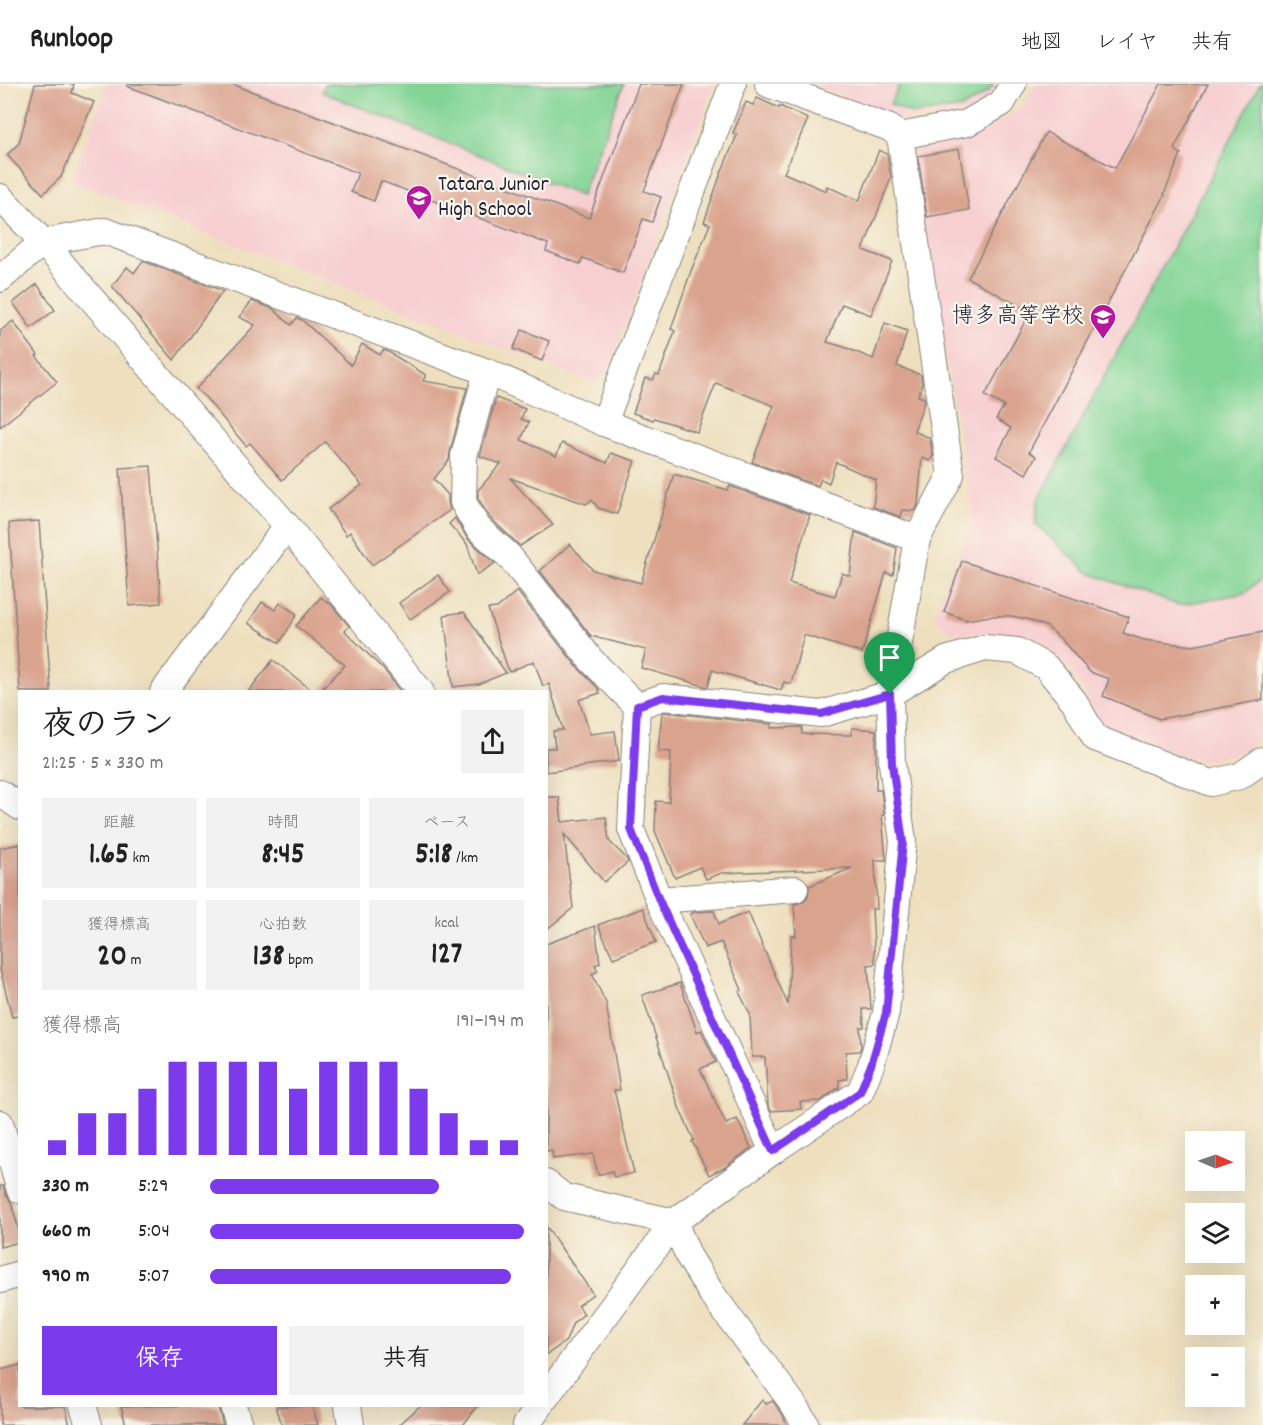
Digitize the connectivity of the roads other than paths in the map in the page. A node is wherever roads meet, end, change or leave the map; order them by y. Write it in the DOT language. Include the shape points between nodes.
graph roads {
  1 [pos="733,84"];
  2 [pos="768,84"];
  3 [pos="1013,84"];
  4 [pos="900,136"];
  5 [pos="0,197"];
  6 [pos="43,242"];
  7 [pos="0,279"];
  8 [pos="487,372"];
  9 [pos="604,423"];
  10 [pos="286,526"];
  11 [pos="917,539"];
  12 [pos="164,690"];
  13 [pos="419,690"];
  14 [pos="890,694"];
  15 [pos="637,706"];
  16 [pos="1263,760"];
  17 [pos="0,793"];
  18 [pos="18,806"];
  19 [pos="795,889"];
  20 [pos="659,900"];
  21 [pos="0,1123"];
  22 [pos="773,1151"];
  23 [pos="18,1183"];
  24 [pos="548,1185"];
  25 [pos="674,1222"];
  26 [pos="18,1275"];
  27 [pos="0,1280"];
  28 [pos="548,1394"];
  29 [pos="83,1407"];
  30 [pos="233,1407"];
  31 [pos="348,1407"];
  32 [pos="539,1407"];
  33 [pos="89,1425"];
  34 [pos="239,1425"];
  35 [pos="351,1425"];
  36 [pos="526,1425"];
  37 [pos="806,1425"];
  1 -- 9 [label="street"];
  2 -- 4 [label="street"];
  3 -- 4 [label="street" via="1002,103 968,123"];
  4 -- 11 [label="street" via="951,475"];
  5 -- 6 [label="street"];
  6 -- 7 [label="street"];
  6 -- 8 [label="street" via="105,231"];
  6 -- 10 [label="street"];
  8 -- 9 [label="street"];
  8 -- 15 [label="street" via="464,456 463,502 478,528 509,556 591,660"];
  9 -- 11 [label="street"];
  10 -- 12 [label="street"];
  10 -- 13 [label="street"];
  11 -- 14 [label="street"];
  14 -- 15 [label="street" via="821,714 663,697"];
  14 -- 16 [label="street" via="946,660 985,648 1017,651 1046,667 1074,701 1095,738 1211,783 1240,776"];
  14 -- 22 [label="street" via="892,764 903,842 886,1013 860,1092"];
  15 -- 20 [label="street" via="631,829"];
  17 -- 18 [label="street"];
  19 -- 20 [label="street"];
  20 -- 22 [label="street"];
  21 -- 23 [label="street"];
  22 -- 25 [label="street"];
  24 -- 25 [label="street" via="564,1197"];
  25 -- 28 [label="street"];
  25 -- 37 [label="street" via="689,1257 712,1294"];
  26 -- 27 [label="street"];
  29 -- 33 [label="street"];
  30 -- 34 [label="street"];
  31 -- 35 [label="street"];
  32 -- 36 [label="street"];
}
